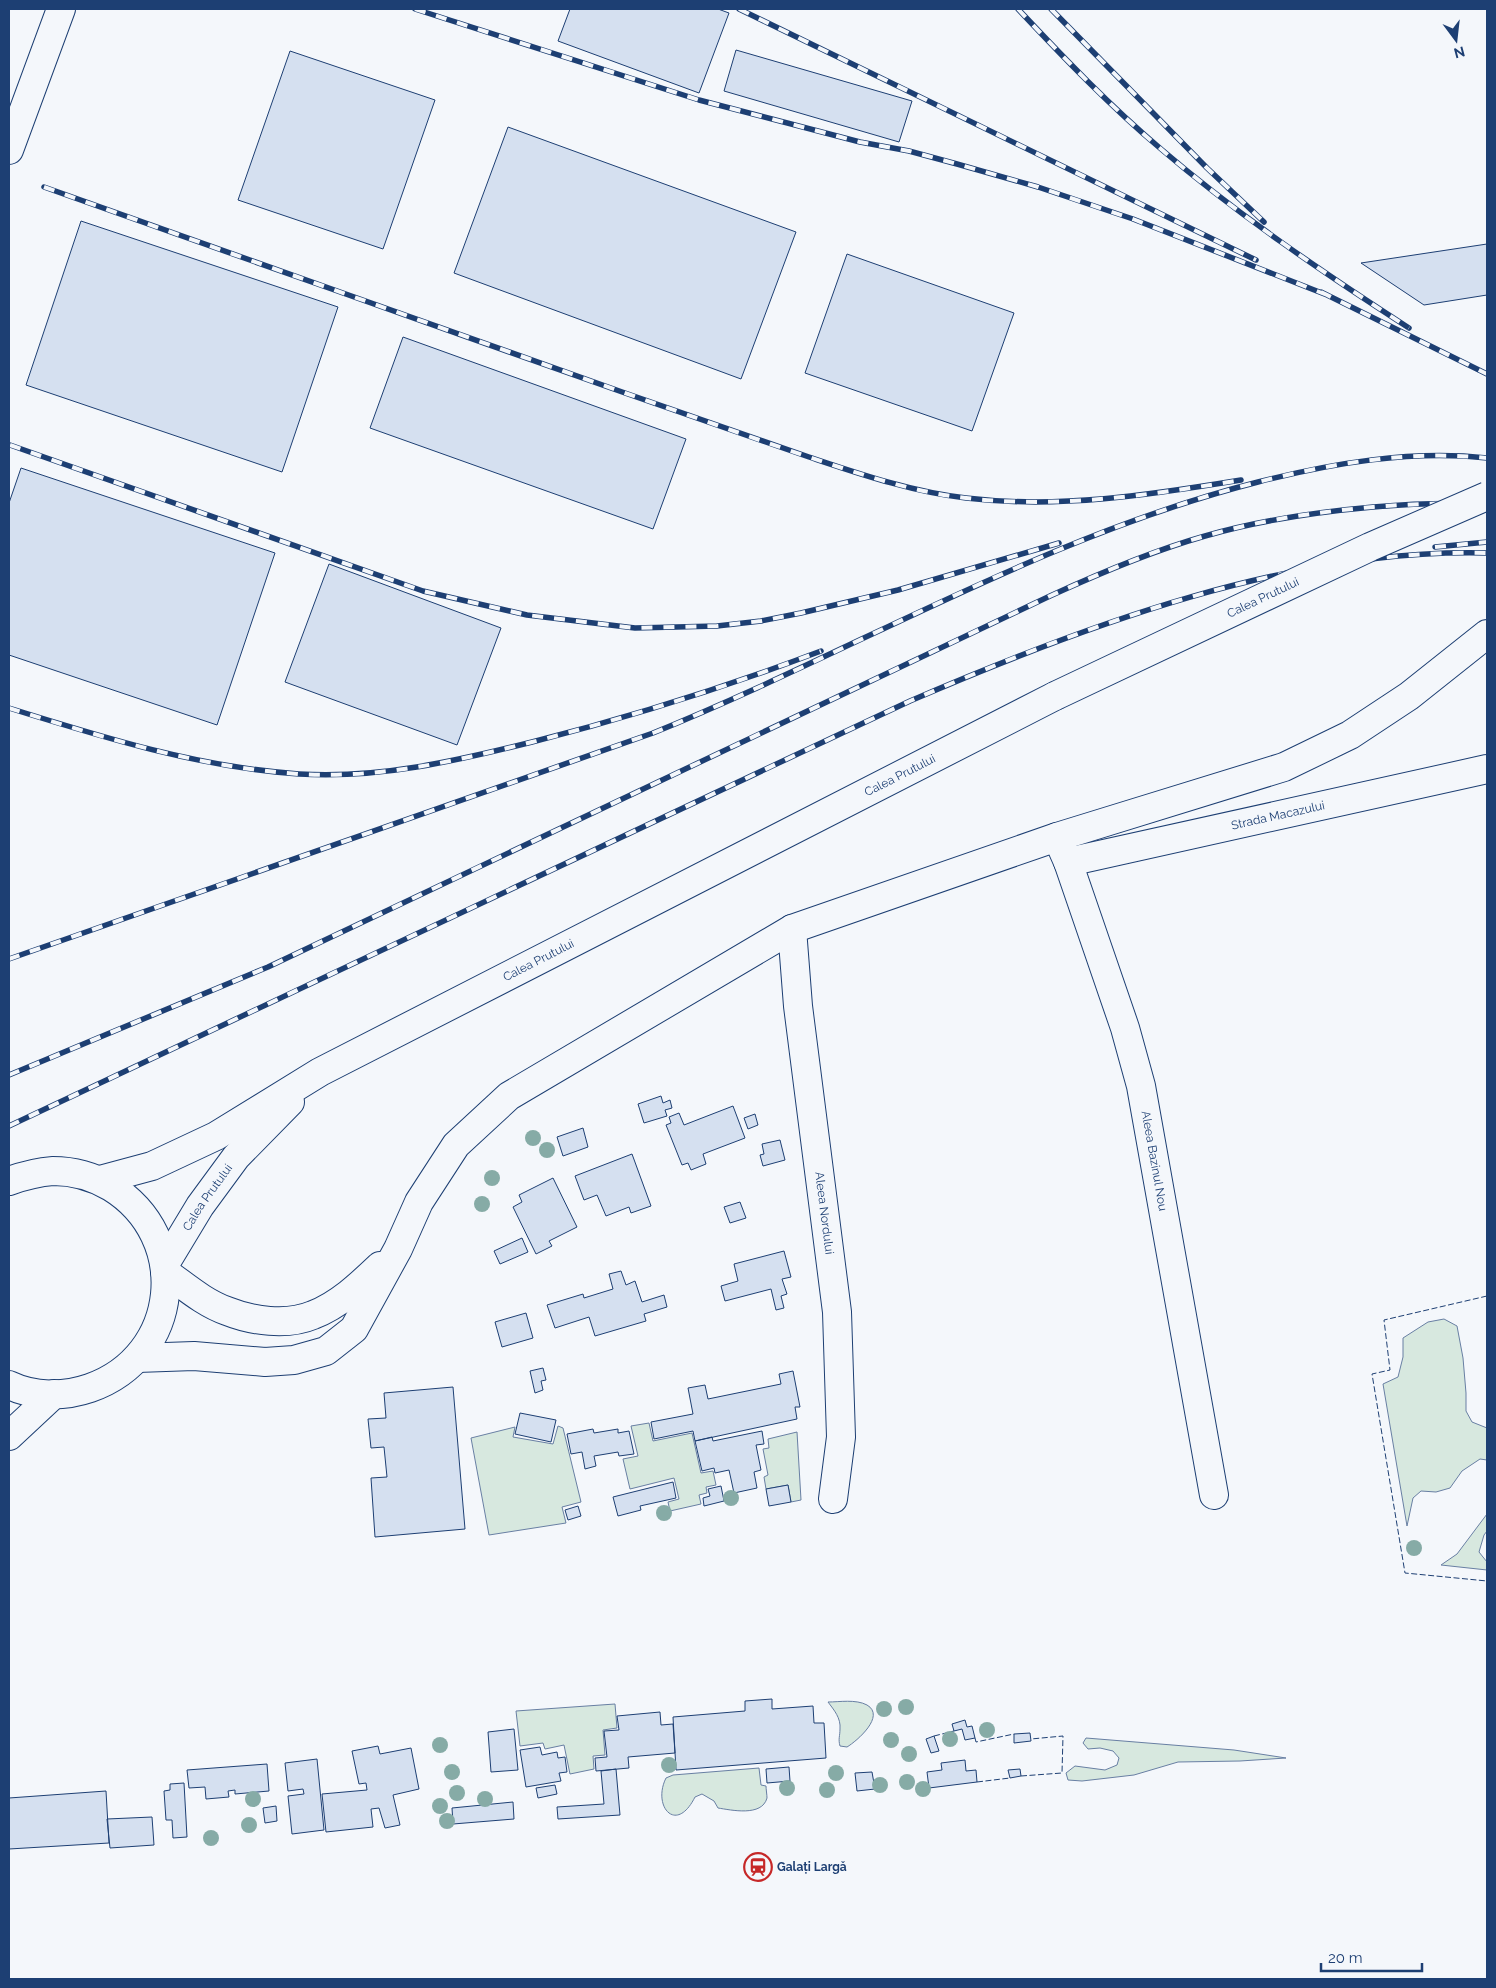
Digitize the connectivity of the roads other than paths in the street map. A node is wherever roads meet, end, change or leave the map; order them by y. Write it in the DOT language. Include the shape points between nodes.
graph roads {
  1 [pos="61,9"];
  2 [pos="9,150"];
  3 [pos="1487,496"];
  4 [pos="1487,634"];
  5 [pos="1487,769"];
  6 [pos="1057,837"];
  7 [pos="1068,862"];
  8 [pos="792,929"];
  9 [pos="320,1072"];
  10 [pos="100,1180"];
  11 [pos="9,1181"];
  12 [pos="398,1249"];
  13 [pos="165,1268"];
  14 [pos="137,1358"];
  15 [pos="9,1385"];
  16 [pos="54,1394"];
  17 [pos="9,1436"];
  18 [pos="1214,1495"];
  19 [pos="833,1499"];
  1 -- 2 [label="main road"];
  3 -- 9 [label="main road, Calea Prutului, bridge" via="1370,547 1055,696"];
  4 -- 6 [label="main road" via="1409,696 1350,735 1284,767"];
  5 -- 7 [label="main road, Strada Macazului"];
  6 -- 7 [label="main road, Aleea Bazinul Nou"];
  6 -- 8 [label="main road"];
  7 -- 18 [label="main road, Aleea Bazinul Nou" via="1125,1028 1141,1086"];
  8 -- 12 [label="main road" via="509,1096 456,1145 418,1202"];
  8 -- 19 [label="main road, Aleea Nordului" via="798,1006 837,1312 841,1437"];
  9 -- 10 [label="main road, Calea Prutului" via="216,1136 152,1166"];
  9 -- 13 [label="main road, Calea Prutului" via="236,1157 200,1206"];
  10 -- 11 [label="main road" via="54,1171"];
  10 -- 13 [label="main road" via="143,1214 157,1238"];
  12 -- 13 [label="main road" via="350,1294 312,1316 286,1321 261,1320 226,1311 197,1294"];
  12 -- 14 [label="main road" via="354,1329 326,1351 294,1360 265,1362 194,1356"];
  13 -- 14 [label="main road" via="165,1295 160,1318 151,1339"];
  14 -- 16 [label="main road" via="99,1385 77,1392"];
  15 -- 16 [label="main road" via="33,1393"];
  16 -- 17 [label="main road"];
}
